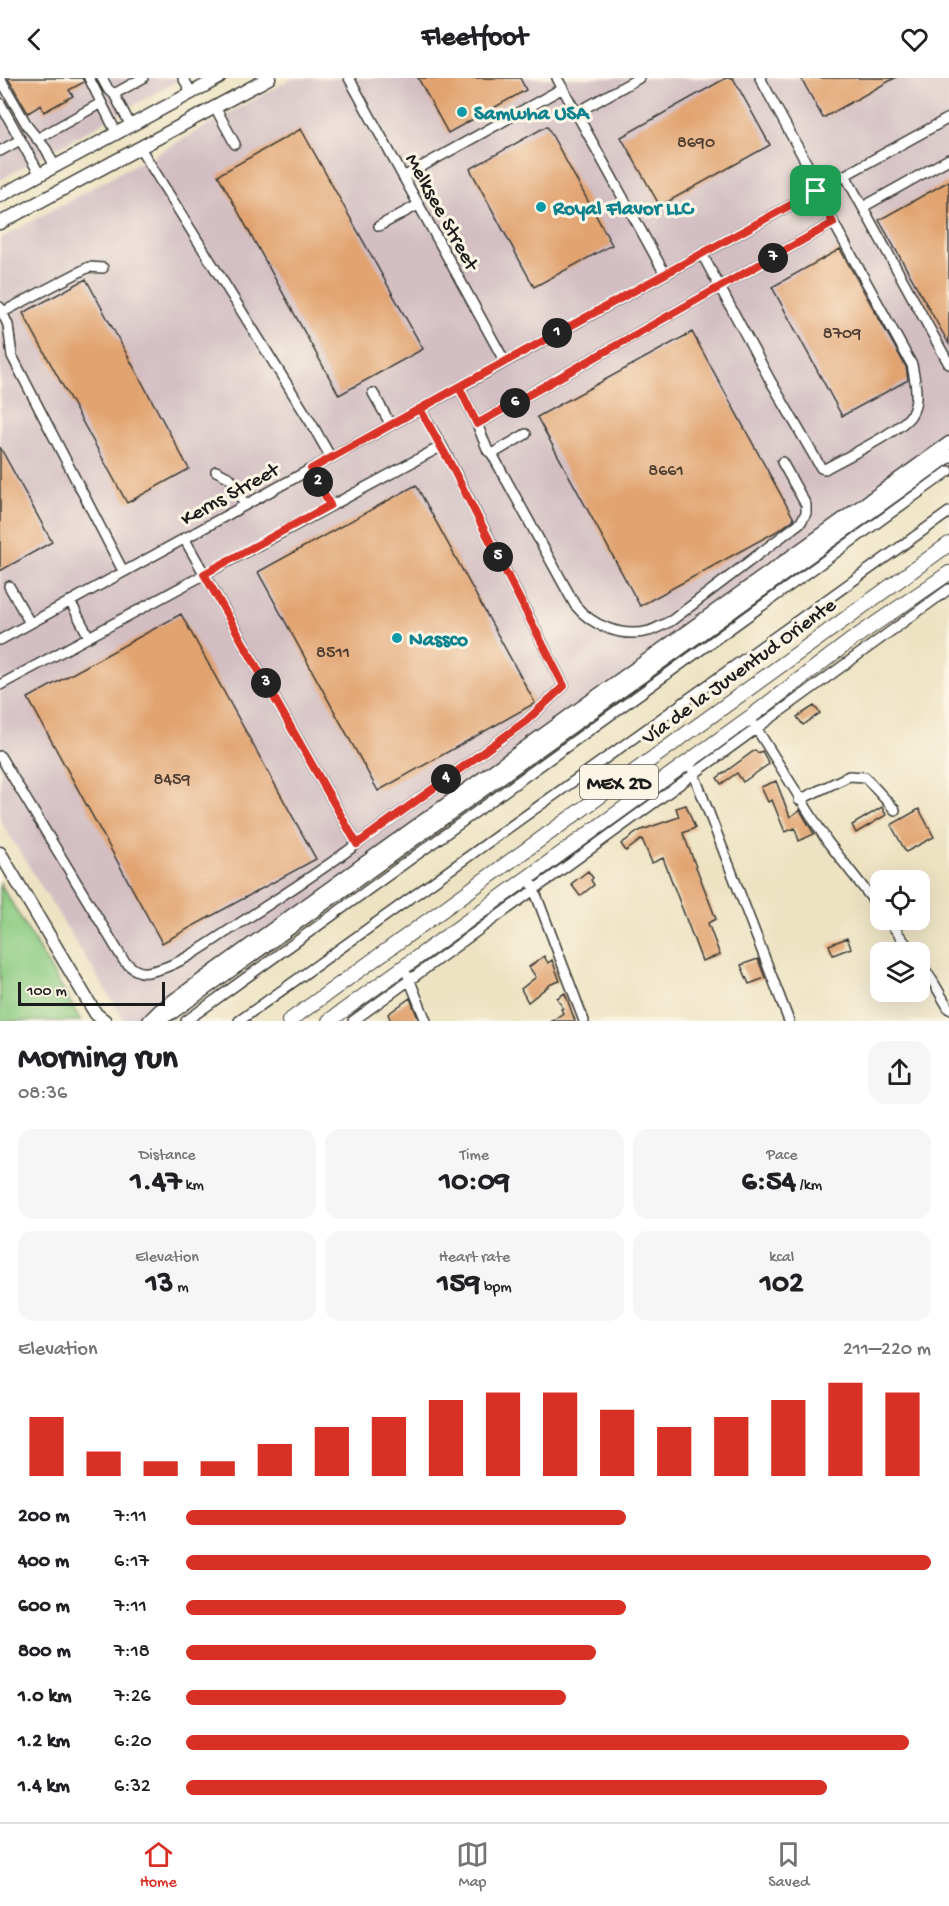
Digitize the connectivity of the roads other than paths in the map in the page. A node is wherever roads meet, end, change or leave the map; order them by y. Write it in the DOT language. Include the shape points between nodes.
graph roads {
  1 [pos="0,78"];
  2 [pos="89,78"];
  3 [pos="102,78"];
  4 [pos="143,78"];
  5 [pos="183,78"];
  6 [pos="219,78"];
  7 [pos="269,78"];
  8 [pos="349,78"];
  9 [pos="557,78"];
  10 [pos="639,78"];
  11 [pos="760,78"];
  12 [pos="563,88"];
  13 [pos="192,93"];
  14 [pos="114,94"];
  15 [pos="0,104"];
  16 [pos="101,104"];
  17 [pos="215,107"];
  18 [pos="576,113"];
  19 [pos="949,119"];
  20 [pos="131,126"];
  21 [pos="117,134"];
  22 [pos="37,139"];
  23 [pos="20,140"];
  24 [pos="235,144"];
  25 [pos="140,148"];
  26 [pos="0,151"];
  27 [pos="949,159"];
  28 [pos="55,167"];
  29 [pos="845,174"];
  30 [pos="40,175"];
  31 [pos="403,177"];
  32 [pos="818,190"];
  33 [pos="0,196"];
  34 [pos="418,205"];
  35 [pos="863,207"];
  36 [pos="0,223"];
  37 [pos="833,223"];
  38 [pos="379,226"];
  39 [pos="702,254"];
  40 [pos="103,268"];
  41 [pos="665,274"];
  42 [pos="721,288"];
  43 [pos="2,310"];
  44 [pos="505,362"];
  45 [pos="949,364"];
  46 [pos="459,387"];
  47 [pos="373,393"];
  48 [pos="420,409"];
  49 [pos="391,424"];
  50 [pos="477,424"];
  51 [pos="526,434"];
  52 [pos="949,443"];
  53 [pos="442,446"];
  54 [pos="492,454"];
  55 [pos="949,456"];
  56 [pos="331,458"];
  57 [pos="782,462"];
  58 [pos="311,469"];
  59 [pos="216,471"];
  60 [pos="949,471"];
  61 [pos="245,505"];
  62 [pos="330,505"];
  63 [pos="949,512"];
  64 [pos="184,538"];
  65 [pos="949,544"];
  66 [pos="913,569"];
  67 [pos="123,572"];
  68 [pos="949,573"];
  69 [pos="204,574"];
  70 [pos="9,586"];
  71 [pos="928,588"];
  72 [pos="949,589"];
  73 [pos="70,601"];
  74 [pos="30,623"];
  75 [pos="838,624"];
  76 [pos="89,637"];
  77 [pos="0,640"];
  78 [pos="850,641"];
  79 [pos="0,685"];
  80 [pos="753,723"];
  81 [pos="0,756"];
  82 [pos="691,767"];
  83 [pos="799,800"];
  84 [pos="895,810"];
  85 [pos="357,844"];
  86 [pos="0,854"];
  87 [pos="532,883"];
  88 [pos="870,896"];
  89 [pos="407,973"];
  90 [pos="930,977"];
  91 [pos="354,1003"];
  92 [pos="949,1009"];
  93 [pos="358,1020"];
  94 [pos="105,1021"];
  95 [pos="149,1021"];
  96 [pos="156,1021"];
  97 [pos="186,1021"];
  98 [pos="239,1021"];
  99 [pos="289,1021"];
  100 [pos="329,1021"];
  101 [pos="426,1021"];
  102 [pos="584,1021"];
  103 [pos="789,1021"];
  1 -- 22 [label="street"];
  2 -- 16 [label="street"];
  3 -- 14 [label="street"];
  4 -- 14 [label="street"];
  5 -- 13 [label="street"];
  6 -- 13 [label="main road"];
  7 -- 17 [label="main road"];
  8 -- 31 [label="street, Melksee Street"];
  9 -- 12 [label="street"];
  10 -- 18 [label="street"];
  11 -- 32 [label="street"];
  12 -- 18 [label="street"];
  12 -- 31 [label="street"];
  13 -- 20 [label="main road"];
  14 -- 20 [label="street"];
  15 -- 23 [label="street"];
  16 -- 21 [label="street"];
  16 -- 22 [label="street"];
  17 -- 24 [label="street"];
  17 -- 25 [label="main road"];
  18 -- 41 [label="street"];
  19 -- 29 [label="street, Kerns Street"];
  20 -- 21 [label="main road"];
  21 -- 28 [label="main road"];
  22 -- 28 [label="street"];
  23 -- 26 [label="street"];
  23 -- 30 [label="street"];
  25 -- 36 [label="main road"];
  25 -- 56 [label="street"];
  27 -- 35 [label="street"];
  28 -- 30 [label="main road"];
  29 -- 32 [label="street, Kerns Street"];
  29 -- 35 [label="street"];
  30 -- 33 [label="main road"];
  31 -- 34 [label="street, Melksee Street"];
  32 -- 37 [label="street"];
  32 -- 39 [label="street, Kerns Street"];
  34 -- 38 [label="street"];
  34 -- 44 [label="street, Melksee Street"];
  35 -- 45 [label="street"];
  37 -- 42 [label="street"];
  37 -- 42 [label="street" via="915,377 912,414 872,442 821,468"];
  39 -- 41 [label="street, Kerns Street"];
  39 -- 42 [label="street"];
  40 -- 43 [label="street" via="88,267"];
  41 -- 44 [label="street, Kerns Street"];
  42 -- 50 [label="street"];
  43 -- 67 [label="street" via="12,356"];
  44 -- 46 [label="street, Kerns Street"];
  46 -- 48 [label="street, Kerns Street"];
  46 -- 50 [label="street"];
  47 -- 49 [label="street"];
  48 -- 49 [label="street, Kerns Street"];
  48 -- 53 [label="street"];
  49 -- 56 [label="street, Kerns Street"];
  50 -- 54 [label="street"];
  51 -- 54 [label="street"];
  52 -- 95 [label="main road"];
  53 -- 62 [label="street"];
  53 -- 85 [label="street" via="564,686 526,721"];
  54 -- 57 [label="street" via="575,605 591,620 621,632 648,631 671,621 801,522 806,505"];
  55 -- 96 [label="main road"];
  56 -- 58 [label="street, Kerns Street"];
  58 -- 61 [label="street, Kerns Street"];
  58 -- 62 [label="street"];
  59 -- 61 [label="street" via="230,478"];
  60 -- 97 [label="street"];
  61 -- 64 [label="street, Kerns Street"];
  62 -- 69 [label="street"];
  63 -- 98 [label="street"];
  64 -- 67 [label="street, Kerns Street"];
  64 -- 69 [label="street"];
  65 -- 66 [label="highway, Vía de la Juventud Oriente / MEX 2D"];
  66 -- 71 [label="highway" via="890,591 889,598 895,601"];
  66 -- 75 [label="highway, Vía de la Juventud Oriente / MEX 2D"];
  67 -- 73 [label="street, Kerns Street"];
  68 -- 71 [label="highway, Vía de la Juventud Oriente / MEX 2D"];
  69 -- 76 [label="street"];
  69 -- 85 [label="street"];
  70 -- 74 [label="street"];
  71 -- 78 [label="highway, Vía de la Juventud Oriente / MEX 2D"];
  72 -- 80 [label="street"];
  73 -- 74 [label="street, Kerns Street"];
  73 -- 76 [label="street"];
  74 -- 77 [label="street, Kerns Street"];
  75 -- 78 [label="highway" via="873,604 879,608 878,616"];
  75 -- 99 [label="highway, Vía de la Juventud Oriente / MEX 2D"];
  76 -- 79 [label="street"];
  78 -- 80 [label="highway, Vía de la Juventud Oriente / MEX 2D"];
  80 -- 82 [label="highway, Vía de la Juventud Oriente / MEX 2D"];
  80 -- 83 [label="street"];
  81 -- 85 [label="street" via="124,961 145,973 185,958"];
  82 -- 87 [label="highway, Vía de la Juventud Oriente / MEX 2D"];
  82 -- 103 [label="street"];
  83 -- 84 [label="street" via="858,775 865,777"];
  83 -- 88 [label="street"];
  86 -- 94 [label="main road" via="96,1014"];
  87 -- 89 [label="highway, Vía de la Juventud Oriente / MEX 2D"];
  87 -- 102 [label="street"];
  89 -- 91 [label="highway, Vía de la Juventud Oriente / MEX 2D"];
  89 -- 93 [label="street"];
  89 -- 101 [label="street"];
  90 -- 92 [label="street"];
  91 -- 93 [label="street"];
  91 -- 100 [label="highway, Vía de la Juventud Oriente / MEX 2D"];
}
